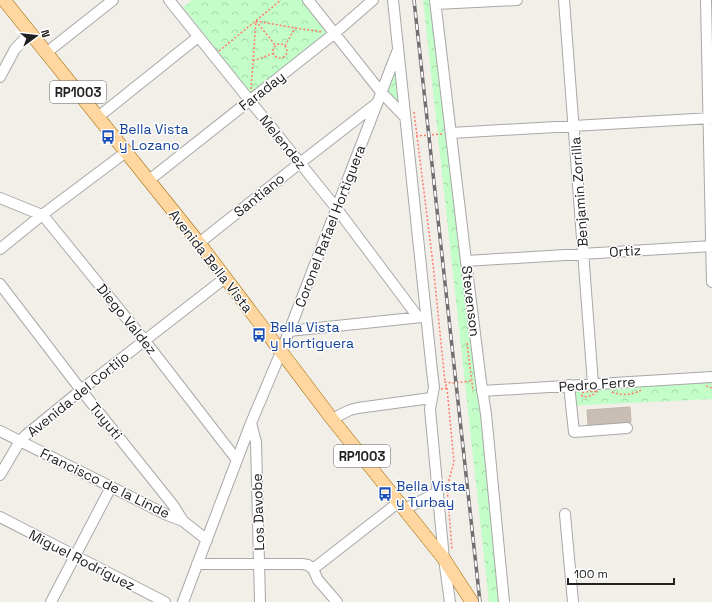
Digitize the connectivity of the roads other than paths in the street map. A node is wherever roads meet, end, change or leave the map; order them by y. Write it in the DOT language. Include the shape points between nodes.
graph roads {
  1 [pos="4,0"];
  2 [pos="113,0"];
  3 [pos="169,0"];
  4 [pos="308,0"];
  5 [pos="373,0"];
  6 [pos="393,0"];
  7 [pos="517,0"];
  8 [pos="564,0"];
  9 [pos="706,0"];
  10 [pos="436,2"];
  11 [pos="30,33"];
  12 [pos="335,33"];
  13 [pos="198,37"];
  14 [pos="398,50"];
  15 [pos="46,53"];
  16 [pos="0,77"];
  17 [pos="381,92"];
  18 [pos="250,100"];
  19 [pos="376,104"];
  20 [pos="98,117"];
  21 [pos="405,117"];
  22 [pos="710,118"];
  23 [pos="574,126"];
  24 [pos="451,133"];
  25 [pos="126,152"];
  26 [pos="300,162"];
  27 [pos="148,181"];
  28 [pos="0,198"];
  29 [pos="337,209"];
  30 [pos="42,215"];
  31 [pos="198,243"];
  32 [pos="711,246"];
  33 [pos="0,249"];
  34 [pos="584,254"];
  35 [pos="466,261"];
  36 [pos="225,278"];
  37 [pos="712,282"];
  38 [pos="0,284"];
  39 [pos="422,317"];
  40 [pos="289,331"];
  41 [pos="145,341"];
  42 [pos="281,352"];
  43 [pos="712,376"];
  44 [pos="593,384"];
  45 [pos="569,385"];
  46 [pos="482,387"];
  47 [pos="81,390"];
  48 [pos="432,394"];
  49 [pos="332,419"];
  50 [pos="251,423"];
  51 [pos="627,428"];
  52 [pos="0,431"];
  53 [pos="20,441"];
  54 [pos="237,460"];
  55 [pos="0,475"];
  56 [pos="111,487"];
  57 [pos="438,492"];
  58 [pos="402,505"];
  59 [pos="565,514"];
  60 [pos="0,517"];
  61 [pos="183,521"];
  62 [pos="207,540"];
  63 [pos="74,556"];
  64 [pos="448,558"];
  65 [pos="197,564"];
  66 [pos="259,564"];
  67 [pos="312,569"];
  68 [pos="51,602"];
  69 [pos="165,602"];
  70 [pos="183,602"];
  71 [pos="260,602"];
  72 [pos="337,602"];
  73 [pos="450,602"];
  74 [pos="472,602"];
  75 [pos="504,602"];
  76 [pos="572,602"];
  1 -- 11 [label="main road, Avenida Bella Vista / RP1003"];
  2 -- 15 [label="street"];
  3 -- 13 [label="street, Melendez"];
  4 -- 12 [label="street"];
  5 -- 12 [label="street, Faraday"];
  6 -- 14 [label="street"];
  7 -- 10 [label="street"];
  8 -- 23 [label="street, Benjamin Zorrilla"];
  9 -- 22 [label="street"];
  10 -- 24 [label="street, Stevenson"];
  11 -- 15 [label="main road, Avenida Bella Vista / RP1003"];
  11 -- 16 [label="street" via="14,49"];
  12 -- 17 [label="street"];
  12 -- 18 [label="street, Faraday"];
  13 -- 18 [label="street, Melendez"];
  13 -- 20 [label="street"];
  14 -- 17 [label="street, Coronel Rafael Hortiguera"];
  14 -- 21 [label="street"];
  15 -- 20 [label="main road, Avenida Bella Vista / RP1003"];
  17 -- 19 [label="street, Coronel Rafael Hortiguera"];
  17 -- 21 [label="street"];
  18 -- 26 [label="street, Melendez"];
  18 -- 27 [label="street, Faraday"];
  19 -- 26 [label="street, Santiano"];
  19 -- 29 [label="street, Coronel Rafael Hortiguera"];
  20 -- 25 [label="main road, Avenida Bella Vista / RP1003"];
  21 -- 39 [label="street" via="412,137"];
  22 -- 23 [label="street"];
  22 -- 32 [label="street"];
  23 -- 24 [label="street"];
  23 -- 34 [label="street, Benjamin Zorrilla"];
  24 -- 35 [label="street, Stevenson"];
  25 -- 27 [label="main road, Avenida Bella Vista / RP1003"];
  25 -- 30 [label="street"];
  26 -- 29 [label="street, Melendez"];
  26 -- 31 [label="street, Santiano"];
  27 -- 31 [label="main road, Avenida Bella Vista / RP1003"];
  28 -- 30 [label="street, Diego Valdez"];
  29 -- 39 [label="street, Melendez"];
  29 -- 40 [label="street, Coronel Rafael Hortiguera"];
  30 -- 33 [label="street"];
  30 -- 41 [label="street, Diego Valdez"];
  31 -- 36 [label="main road, Avenida Bella Vista / RP1003"];
  32 -- 34 [label="street, Ortiz"];
  32 -- 37 [label="street"];
  34 -- 35 [label="street, Ortiz"];
  34 -- 44 [label="street, Benjamin Zorrilla"];
  35 -- 46 [label="street, Stevenson"];
  36 -- 41 [label="street, Avenida del Cortijo"];
  36 -- 42 [label="main road, Avenida Bella Vista / RP1003"];
  38 -- 47 [label="street, Tuyuti"];
  39 -- 40 [label="street"];
  39 -- 48 [label="street" via="432,371"];
  40 -- 42 [label="street, Coronel Rafael Hortiguera"];
  41 -- 47 [label="street, Avenida del Cortijo"];
  41 -- 54 [label="street, Diego Valdez"];
  42 -- 49 [label="main road, Avenida Bella Vista / RP1003"];
  42 -- 50 [label="street, Coronel Rafael Hortiguera"];
  43 -- 44 [label="street, Pedro Ferre"];
  44 -- 45 [label="street, Pedro Ferre"];
  45 -- 46 [label="street, Pedro Ferre"];
  45 -- 51 [label="street" via="574,432"];
  46 -- 75 [label="street, Stevenson"];
  47 -- 53 [label="street, Avenida del Cortijo"];
  47 -- 61 [label="street, Tuyuti"];
  48 -- 49 [label="street" via="358,408"];
  48 -- 57 [label="street" via="430,409"];
  49 -- 58 [label="main road, Avenida Bella Vista / RP1003"];
  50 -- 54 [label="street, Coronel Rafael Hortiguera"];
  50 -- 66 [label="street, Los Davobe" via="256,442"];
  52 -- 53 [label="street, Francisco de la Linde"];
  53 -- 55 [label="street, Avenida del Cortijo"];
  53 -- 56 [label="street, Francisco de la Linde"];
  54 -- 62 [label="street, Coronel Rafael Hortiguera"];
  56 -- 61 [label="street, Francisco de la Linde"];
  56 -- 63 [label="street"];
  57 -- 58 [label="street"];
  57 -- 64 [label="street"];
  58 -- 64 [label="main road, Avenida Bella Vista / RP1003"];
  58 -- 67 [label="street"];
  59 -- 76 [label="street"];
  60 -- 63 [label="street, Miguel Rodríguez"];
  61 -- 62 [label="street, Francisco de la Linde"];
  62 -- 65 [label="street, Coronel Rafael Hortiguera"];
  63 -- 68 [label="street"];
  63 -- 69 [label="street, Miguel Rodríguez"];
  64 -- 73 [label="street"];
  64 -- 74 [label="main road, Avenida Bella Vista / RP1003"];
  65 -- 66 [label="street"];
  65 -- 70 [label="street, Coronel Rafael Hortiguera"];
  66 -- 67 [label="street" via="302,564"];
  66 -- 71 [label="street, Los Davobe"];
  67 -- 72 [label="street"];
}
